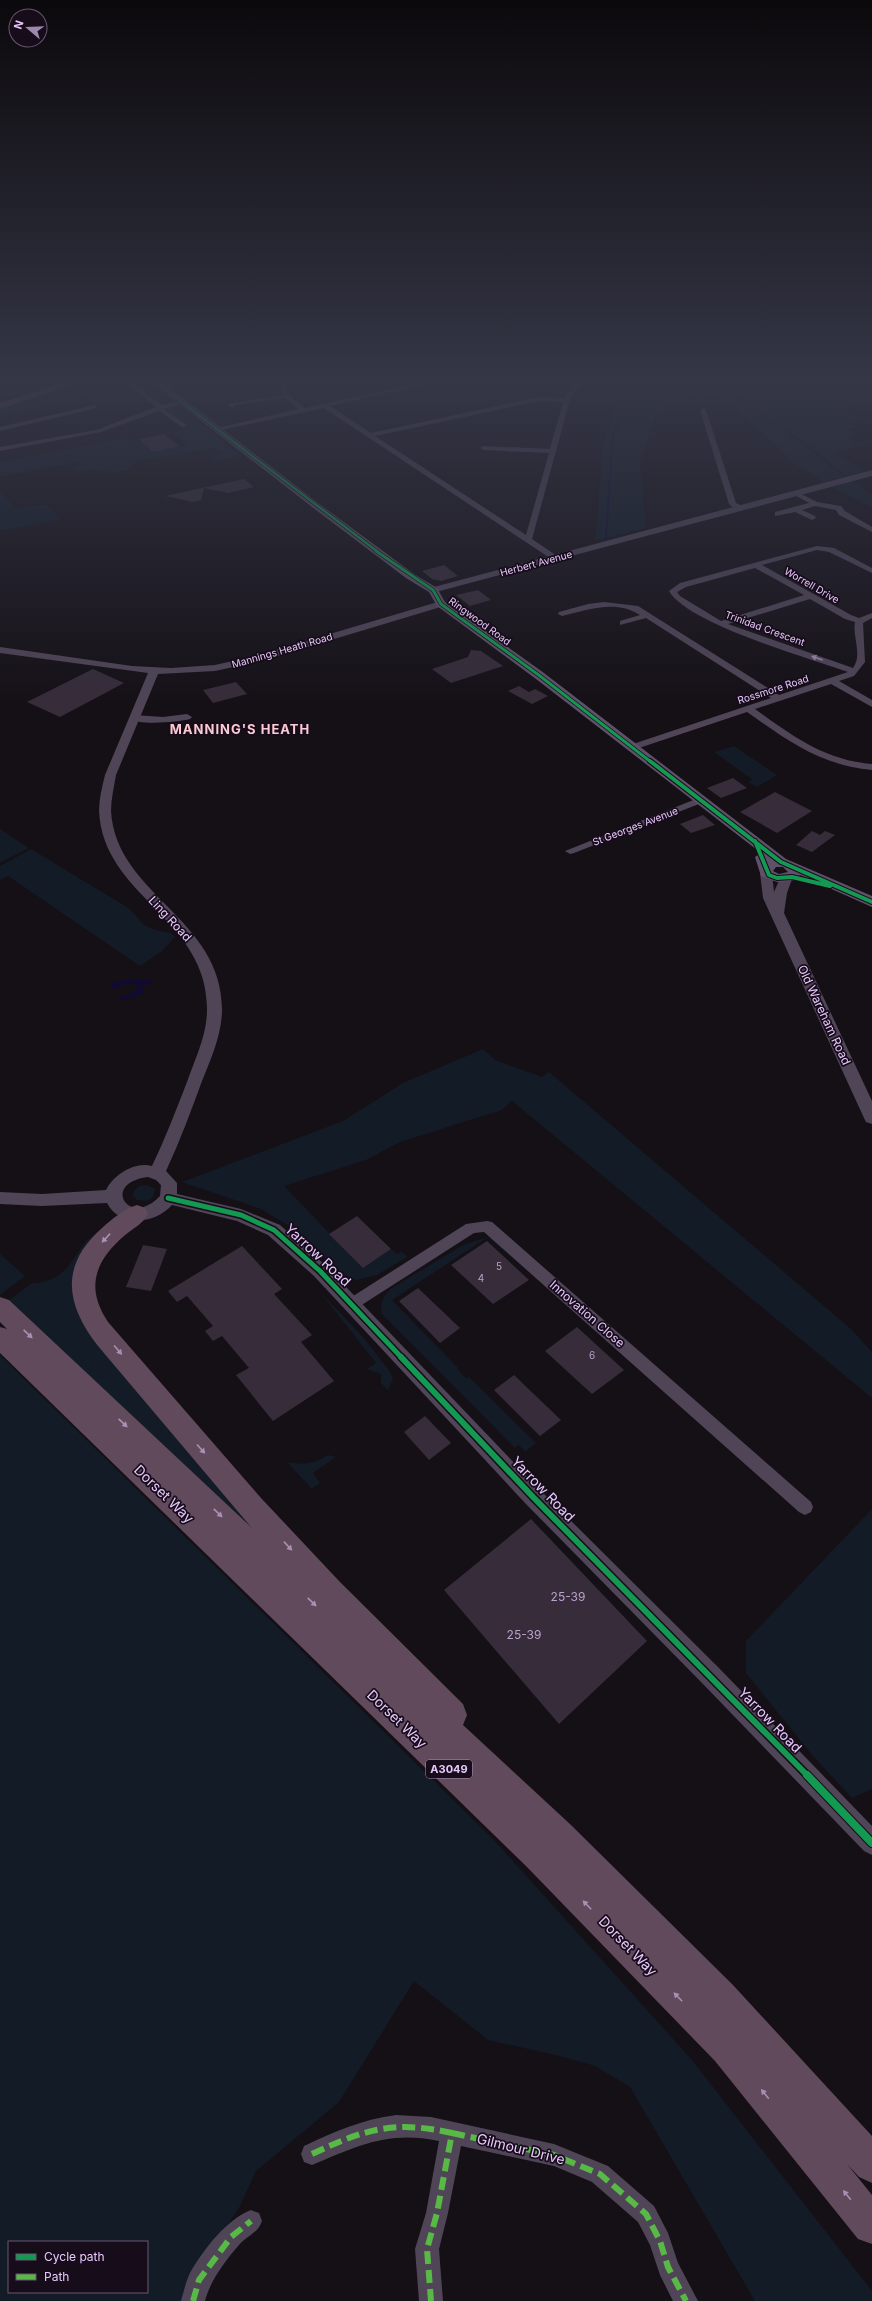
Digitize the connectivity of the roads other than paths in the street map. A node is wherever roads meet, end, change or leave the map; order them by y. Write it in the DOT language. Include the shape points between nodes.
graph roads {
  1 [pos="298,491"];
  2 [pos="456,491"];
  3 [pos="542,491"];
  4 [pos="729,491"];
  5 [pos="801,491"];
  6 [pos="795,493"];
  7 [pos="816,504"];
  8 [pos="739,508"];
  9 [pos="797,510"];
  10 [pos="778,514"];
  11 [pos="812,518"];
  12 [pos="533,525"];
  13 [pos="512,529"];
  14 [pos="870,532"];
  15 [pos="528,539"];
  16 [pos="556,558"];
  17 [pos="756,565"];
  18 [pos="872,571"];
  19 [pos="433,590"];
  20 [pos="810,596"];
  21 [pos="441,604"];
  22 [pos="562,614"];
  23 [pos="647,615"];
  24 [pos="872,615"];
  25 [pos="860,621"];
  26 [pos="622,623"];
  27 [pos="720,624"];
  28 [pos="0,650"];
  29 [pos="154,670"];
  30 [pos="854,671"];
  31 [pos="833,681"];
  32 [pos="779,699"];
  33 [pos="872,704"];
  34 [pos="748,708"];
  35 [pos="187,717"];
  36 [pos="134,718"];
  37 [pos="633,747"];
  38 [pos="872,767"];
  39 [pos="701,800"];
  40 [pos="755,842"];
  41 [pos="570,851"];
  42 [pos="766,870"];
  43 [pos="788,871"];
  44 [pos="872,902"];
  45 [pos="777,912"];
  46 [pos="872,1118"];
  47 [pos="157,1172"];
  48 [pos="113,1196"];
  49 [pos="0,1198"];
  50 [pos="168,1198"];
  51 [pos="137,1214"];
  52 [pos="352,1304"];
  53 [pos="0,1308"];
  54 [pos="0,1337"];
  55 [pos="805,1507"];
  56 [pos="872,1843"];
  57 [pos="747,2025"];
  58 [pos="452,2133"];
  59 [pos="312,2154"];
  60 [pos="872,2164"];
  61 [pos="251,2221"];
  62 [pos="872,2225"];
  63 [pos="193,2301"];
  64 [pos="431,2301"];
  65 [pos="686,2301"];
  1 -- 19 [label="main road, Ringwood Road" via="410,576"];
  2 -- 13 [label="street"];
  3 -- 12 [label="street"];
  4 -- 8 [label="street" via="733,504"];
  5 -- 6 [label="street, Herbert Avenue"];
  6 -- 7 [label="street"];
  6 -- 8 [label="street, Herbert Avenue"];
  7 -- 9 [label="street"];
  7 -- 14 [label="street" via="838,508"];
  8 -- 16 [label="street, Herbert Avenue"];
  9 -- 10 [label="street"];
  9 -- 11 [label="street"];
  12 -- 13 [label="street"];
  12 -- 15 [label="street"];
  13 -- 15 [label="street"];
  15 -- 16 [label="street"];
  16 -- 19 [label="street, Herbert Avenue"];
  17 -- 18 [label="street, Trinidad Crescent" via="821,548 831,550"];
  17 -- 20 [label="street, Worrell Drive"];
  17 -- 27 [label="street, Trinidad Crescent" via="673,591 677,598"];
  19 -- 21 [label="main road, Ringwood Road"];
  20 -- 25 [label="street, Worrell Drive"];
  20 -- 27 [label="street"];
  21 -- 29 [label="street, Mannings Heath Road" via="244,662 188,670"];
  21 -- 37 [label="main road, Ringwood Road"];
  22 -- 23 [label="street" via="604,604 629,606"];
  23 -- 26 [label="street"];
  23 -- 32 [label="street"];
  24 -- 25 [label="street"];
  25 -- 30 [label="street" via="858,628 863,658 862,664"];
  30 -- 27 [label="street, Trinidad Crescent, one-way"];
  28 -- 29 [label="street, Mannings Heath Road" via="98,666"];
  29 -- 36 [label="street, Ling Road"];
  30 -- 31 [label="street, Rossmore Road"];
  31 -- 32 [label="street, Rossmore Road"];
  31 -- 33 [label="street"];
  32 -- 34 [label="street, Rossmore Road"];
  34 -- 37 [label="street, Rossmore Road"];
  34 -- 38 [label="street" via="820,757 842,764"];
  35 -- 36 [label="street" via="163,720"];
  36 -- 47 [label="street, Ling Road" via="108,783 105,811 112,841 131,876 198,948 208,970 215,1006 212,1035 176,1134"];
  37 -- 39 [label="main road, Ringwood Road"];
  39 -- 40 [label="main road, Ringwood Road"];
  39 -- 41 [label="street, St Georges Avenue"];
  40 -- 42 [label="main road"];
  40 -- 43 [label="main road, Ringwood Road"];
  42 -- 43 [label="main road" via="777,878"];
  42 -- 45 [label="street, Old Wareham Road" via="768,898"];
  43 -- 44 [label="main road, Ringwood Road" via="835,886"];
  43 -- 45 [label="street" via="780,893"];
  45 -- 46 [label="street, Old Wareham Road"];
  47 -- 48 [label="street" via="130,1175 122,1180"];
  47 -- 50 [label="street" via="168,1180"];
  48 -- 49 [label="street" via="47,1200"];
  48 -- 51 [label="street" via="116,1205 122,1211"];
  50 -- 51 [label="street" via="154,1211"];
  50 -- 52 [label="street, Yarrow Road" via="241,1215 274,1230"];
  51 -- 57 [label="highway, one-way" via="109,1234 94,1251 86,1267 83,1282 84,1299 90,1315 101,1331 170,1415 368,1633 656,1915 719,1981"];
  52 -- 55 [label="street, Innovation Close" via="471,1228 487,1226"];
  52 -- 56 [label="street, Yarrow Road" via="533,1497"];
  53 -- 57 [label="highway, Dorset Way / A3049, one-way" via="559,1837"];
  62 -- 54 [label="highway, Dorset Way / A3049, one-way" via="728,2048 577,1894"];
  57 -- 60 [label="highway, Dorset Way / A3049"];
  58 -- 59 [label="street, Gilmour Drive" via="406,2124 379,2128 366,2130"];
  58 -- 64 [label="street" via="437,2213 427,2249"];
  58 -- 65 [label="street, Gilmour Drive" via="554,2154 600,2174 646,2214"];
  61 -- 63 [label="street" via="231,2237 199,2280"];
}
